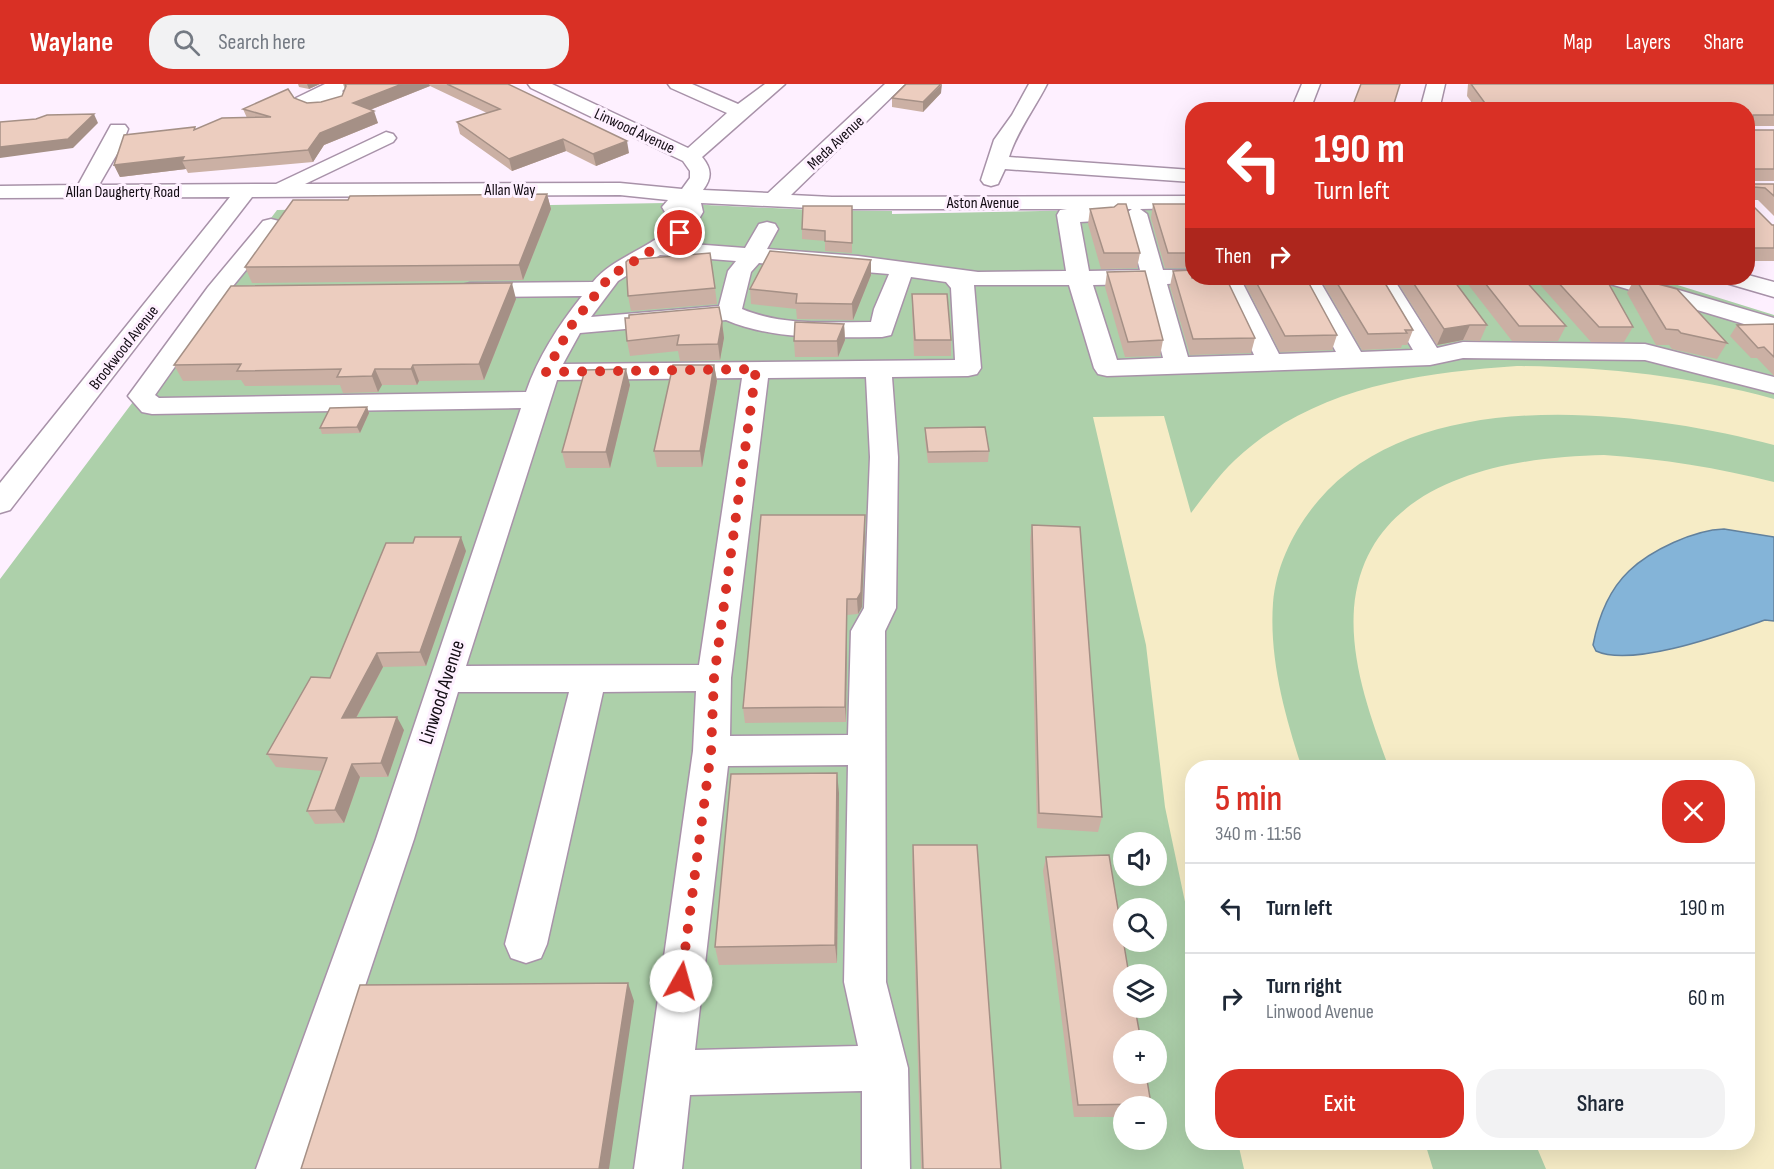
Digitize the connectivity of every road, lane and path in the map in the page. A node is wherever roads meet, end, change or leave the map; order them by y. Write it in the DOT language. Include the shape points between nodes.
graph roads {
  1 [pos="537,84"];
  2 [pos="677,84"];
  3 [pos="776,84"];
  4 [pos="896,84"];
  5 [pos="1038,84"];
  6 [pos="1311,84"];
  7 [pos="1436,84"];
  8 [pos="1303,102"];
  9 [pos="1431,102"];
  10 [pos="740,112"];
  11 [pos="118,129"];
  12 [pos="386,138"];
  13 [pos="690,157"];
  14 [pos="996,162"];
  15 [pos="1185,176"];
  16 [pos="275,190"];
  17 [pos="246,191"];
  18 [pos="0,192"];
  19 [pos="85,192"];
  20 [pos="689,196"];
  21 [pos="774,199"];
  22 [pos="1185,201"];
  23 [pos="984,202"];
  24 [pos="1136,214"];
  25 [pos="1185,214"];
  26 [pos="271,226"];
  27 [pos="767,229"];
  28 [pos="653,248"];
  29 [pos="753,255"];
  30 [pos="902,270"];
  31 [pos="953,275"];
  32 [pos="1185,277"];
  33 [pos="1079,278"];
  34 [pos="1153,278"];
  35 [pos="1755,284"];
  36 [pos="1232,285"];
  37 [pos="1311,285"];
  38 [pos="1386,285"];
  39 [pos="1608,285"];
  40 [pos="1682,286"];
  41 [pos="598,289"];
  42 [pos="453,290"];
  43 [pos="1774,290"];
  44 [pos="1619,306"];
  45 [pos="1774,308"];
  46 [pos="729,312"];
  47 [pos="1484,323"];
  48 [pos="571,326"];
  49 [pos="1774,326"];
  50 [pos="1562,327"];
  51 [pos="1504,351"];
  52 [pos="1583,351"];
  53 [pos="1430,357"];
  54 [pos="1353,360"];
  55 [pos="1270,362"];
  56 [pos="1178,366"];
  57 [pos="878,368"];
  58 [pos="756,369"];
  59 [pos="1763,382"];
  60 [pos="542,386"];
  61 [pos="0,503"];
  62 [pos="714,678"];
  63 [pos="445,679"];
  64 [pos="589,679"];
  65 [pos="866,750"];
  66 [pos="711,751"];
  67 [pos="526,944"];
  68 [pos="885,1068"];
  69 [pos="669,1073"];
  70 [pos="280,1169"];
  71 [pos="658,1169"];
  72 [pos="886,1169"];
  1 -- 13 [label="street, Linwood Avenue"];
  2 -- 10 [label="street"];
  3 -- 10 [label="street"];
  4 -- 21 [label="street, Meda Avenue"];
  5 -- 14 [label="street" via="1004,140"];
  6 -- 8 [label="street"];
  7 -- 9 [label="street"];
  10 -- 13 [label="street"];
  11 -- 19 [label="street"];
  12 -- 16 [label="street"];
  13 -- 20 [label="street, Linwood Avenue" via="701,170"];
  14 -- 15 [label="street"];
  14 -- 23 [label="street"];
  16 -- 17 [label="street, Allan Way"];
  16 -- 20 [label="street, Allan Way" via="620,189"];
  17 -- 19 [label="street, Allan Daugherty Road"];
  17 -- 61 [label="street, Brookwood Avenue"];
  18 -- 19 [label="street, Allan Daugherty Road"];
  20 -- 21 [label="street, Allan Way"];
  20 -- 28 [label="street, Linwood Avenue" via="692,212 680,233"];
  21 -- 23 [label="street, Aston Avenue" via="832,203"];
  22 -- 23 [label="street, Aston Avenue"];
  24 -- 25 [label="street"];
  24 -- 33 [label="street" via="1068,215"];
  24 -- 34 [label="street"];
  26 -- 60 [label="street" via="228,292 141,396 152,406"];
  27 -- 29 [label="street"];
  28 -- 29 [label="street"];
  28 -- 41 [label="street, Linwood Avenue" via="610,276"];
  29 -- 30 [label="street"];
  29 -- 46 [label="street" via="740,271"];
  30 -- 31 [label="street"];
  30 -- 46 [label="street" via="882,330 785,329"];
  31 -- 33 [label="street" via="978,279"];
  31 -- 57 [label="street" via="963,287 968,368"];
  32 -- 34 [label="street"];
  33 -- 34 [label="street"];
  33 -- 56 [label="street" via="1107,368"];
  34 -- 56 [label="street"];
  35 -- 43 [label="street"];
  36 -- 55 [label="street"];
  37 -- 54 [label="street"];
  38 -- 53 [label="street"];
  39 -- 44 [label="street"];
  40 -- 45 [label="street"];
  40 -- 49 [label="street"];
  40 -- 59 [label="street" via="1714,337"];
  41 -- 42 [label="street"];
  41 -- 48 [label="street, Linwood Avenue"];
  46 -- 48 [label="street"];
  47 -- 51 [label="street"];
  48 -- 60 [label="street, Linwood Avenue"];
  50 -- 52 [label="street"];
  51 -- 52 [label="street"];
  51 -- 53 [label="street" via="1463,350"];
  52 -- 59 [label="street" via="1640,343"];
  53 -- 54 [label="street"];
  54 -- 55 [label="street"];
  55 -- 56 [label="street"];
  57 -- 58 [label="street"];
  57 -- 65 [label="street" via="884,457 880,608 868,631"];
  58 -- 60 [label="street"];
  58 -- 62 [label="street"];
  60 -- 63 [label="street, Linwood Avenue"];
  62 -- 64 [label="street"];
  62 -- 66 [label="street"];
  63 -- 64 [label="street"];
  63 -- 70 [label="street, Linwood Avenue" via="395,839"];
  64 -- 67 [label="street"];
  65 -- 66 [label="street"];
  65 -- 68 [label="street" via="865,982"];
  66 -- 69 [label="street"];
  68 -- 69 [label="street"];
  68 -- 72 [label="street"];
  69 -- 71 [label="street"];
}
